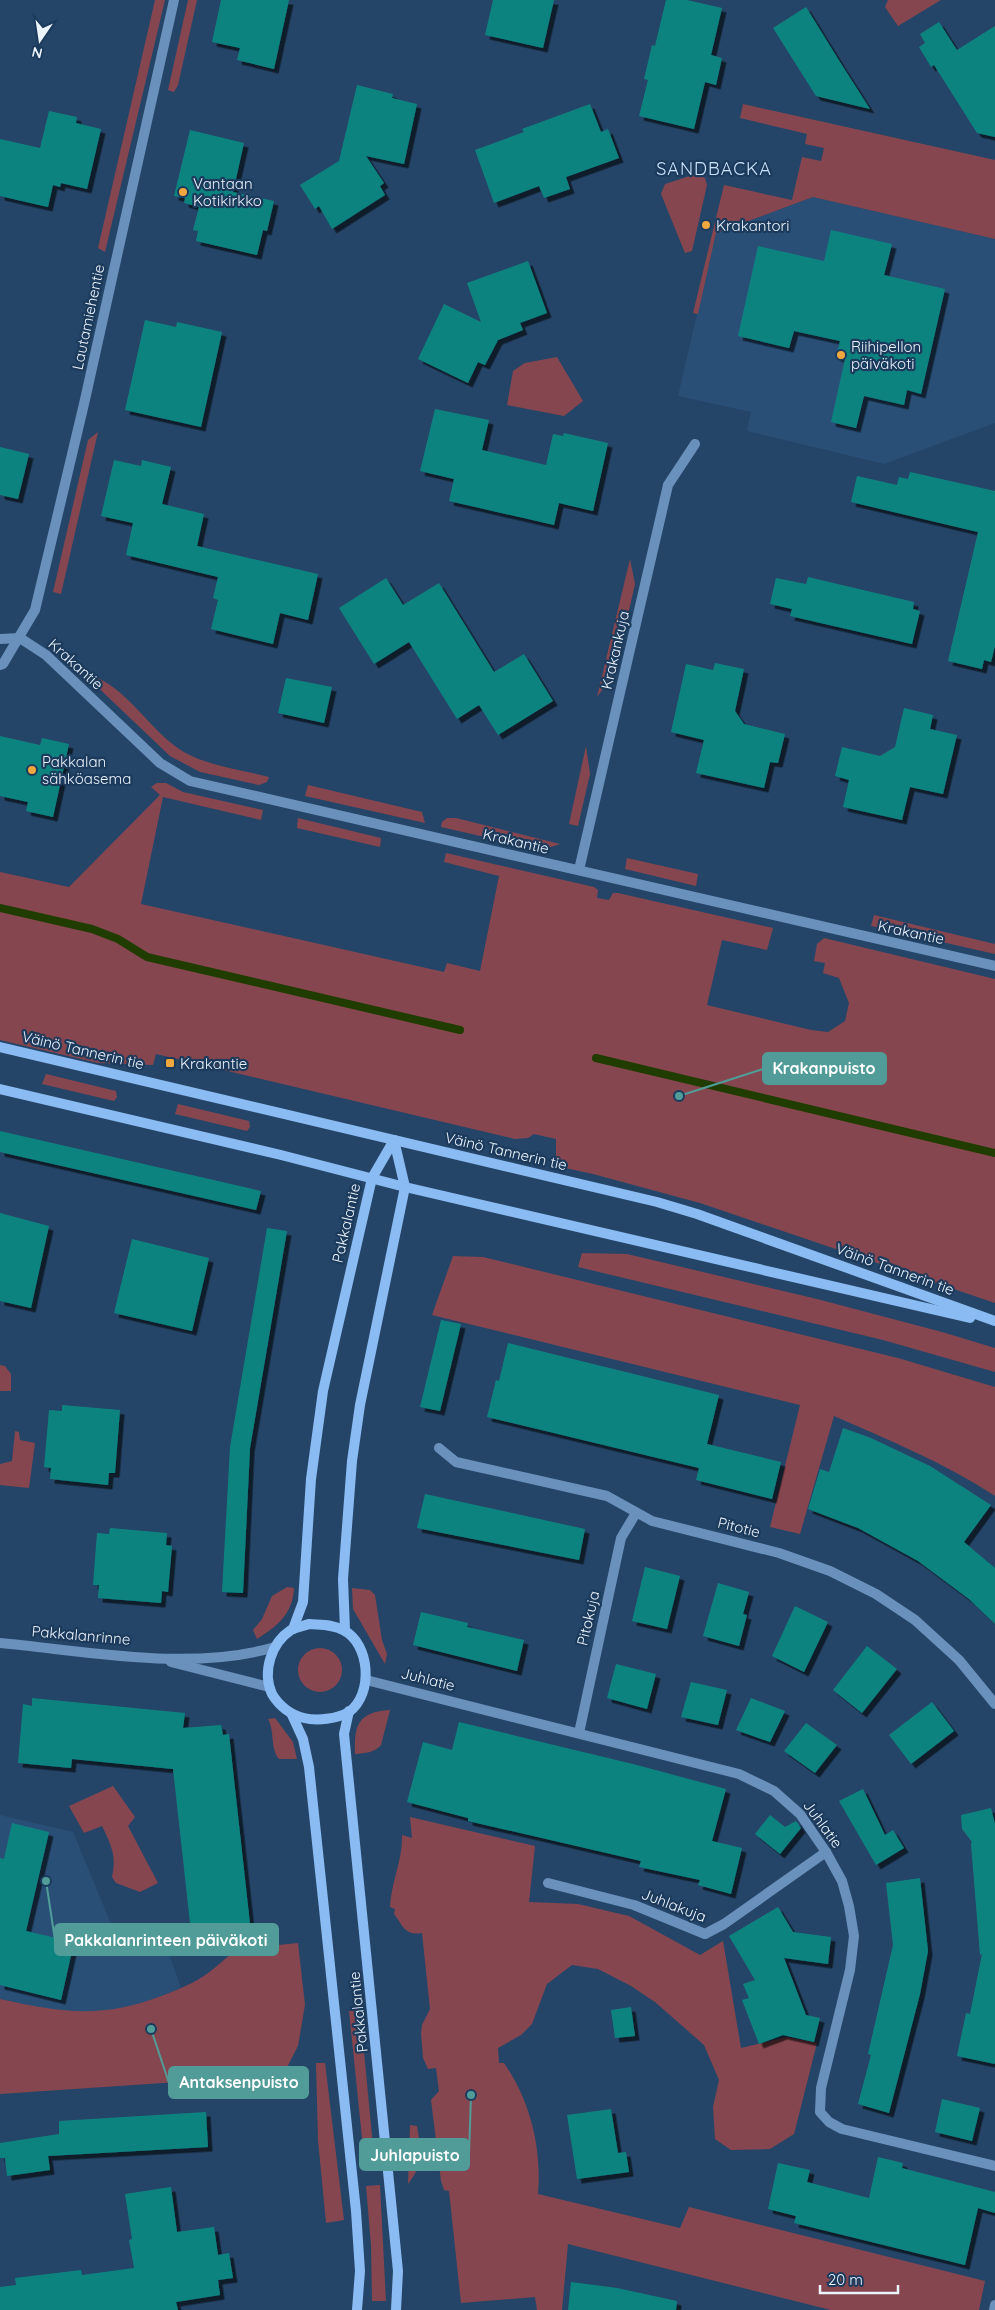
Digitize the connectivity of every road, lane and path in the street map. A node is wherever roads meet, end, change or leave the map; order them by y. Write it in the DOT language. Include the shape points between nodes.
graph roads {
  1 [pos="174,0"];
  2 [pos="695,444"];
  3 [pos="20,638"];
  4 [pos="0,639"];
  5 [pos="0,665"];
  6 [pos="579,870"];
  7 [pos="995,966"];
  8 [pos="0,1046"];
  9 [pos="0,1090"];
  10 [pos="394,1140"];
  11 [pos="372,1178"];
  12 [pos="405,1187"];
  13 [pos="995,1322"];
  14 [pos="440,1448"];
  15 [pos="636,1513"];
  16 [pos="292,1629"];
  17 [pos="344,1630"];
  18 [pos="0,1643"];
  19 [pos="275,1647"];
  20 [pos="158,1658"];
  21 [pos="366,1680"];
  22 [pos="269,1687"];
  23 [pos="995,1704"];
  24 [pos="350,1711"];
  25 [pos="292,1715"];
  26 [pos="579,1732"];
  27 [pos="826,1852"];
  28 [pos="548,1883"];
  29 [pos="995,2166"];
  30 [pos="995,2305"];
  31 [pos="357,2310"];
  32 [pos="396,2310"];
  33 [pos="994,2310"];
  1 -- 3 [label="street, Lautamiehentie" via="35,610"];
  2 -- 6 [label="street, Krakankuja" via="668,485"];
  3 -- 4 [label="street"];
  3 -- 5 [label="street, Lautamiehentie"];
  3 -- 6 [label="street, Krakantie" via="46,655 160,763 190,781"];
  6 -- 7 [label="street, Krakantie"];
  8 -- 10 [label="street, Väinö Tannerin tie"];
  9 -- 11 [label="street, Väinö Tannerin tie"];
  10 -- 11 [label="street, Pakkalantie"];
  10 -- 12 [label="street"];
  10 -- 13 [label="street, Väinö Tannerin tie" via="697,1214"];
  11 -- 12 [label="street, Väinö Tannerin tie"];
  11 -- 16 [label="street, Pakkalantie" via="323,1391 311,1479 303,1602"];
  12 -- 13 [label="street, Väinö Tannerin tie"];
  12 -- 17 [label="street" via="378,1309 354,1442 343,1578"];
  14 -- 15 [label="street, Pitotie" via="456,1462 607,1496"];
  15 -- 23 [label="street, Pitotie" via="652,1521 779,1553 830,1571 876,1594 915,1620 959,1660"];
  15 -- 26 [label="street, Pitokuja" via="621,1538"];
  16 -- 17 [label="street" via="309,1624 329,1624"];
  16 -- 19 [label="street"];
  17 -- 21 [label="street" via="364,1656"];
  18 -- 20 [label="street, Pakkalanrinne"];
  19 -- 20 [label="street, Pakkalanrinne" via="247,1655"];
  19 -- 22 [label="street" via="267,1670"];
  20 -- 22 [label="street, Pakkalanrinne"];
  21 -- 24 [label="street" via="362,1694"];
  21 -- 26 [label="street, Juhlatie"];
  22 -- 25 [label="street" via="276,1700"];
  24 -- 25 [label="street" via="331,1718 311,1720"];
  24 -- 32 [label="street, Pakkalantie" via="344,1734 398,2271"];
  25 -- 31 [label="street, Pakkalantie" via="303,1739 309,1767 356,2211 360,2271"];
  26 -- 27 [label="street, Juhlatie" via="739,1774 774,1791 800,1814"];
  27 -- 28 [label="street, Juhlakuja" via="706,1934 634,1905"];
  27 -- 29 [label="street, Juhlatie" via="842,1881 854,1936 850,1970 821,2088 820,2112 842,2129"];
  30 -- 33 [label="street"];
}
